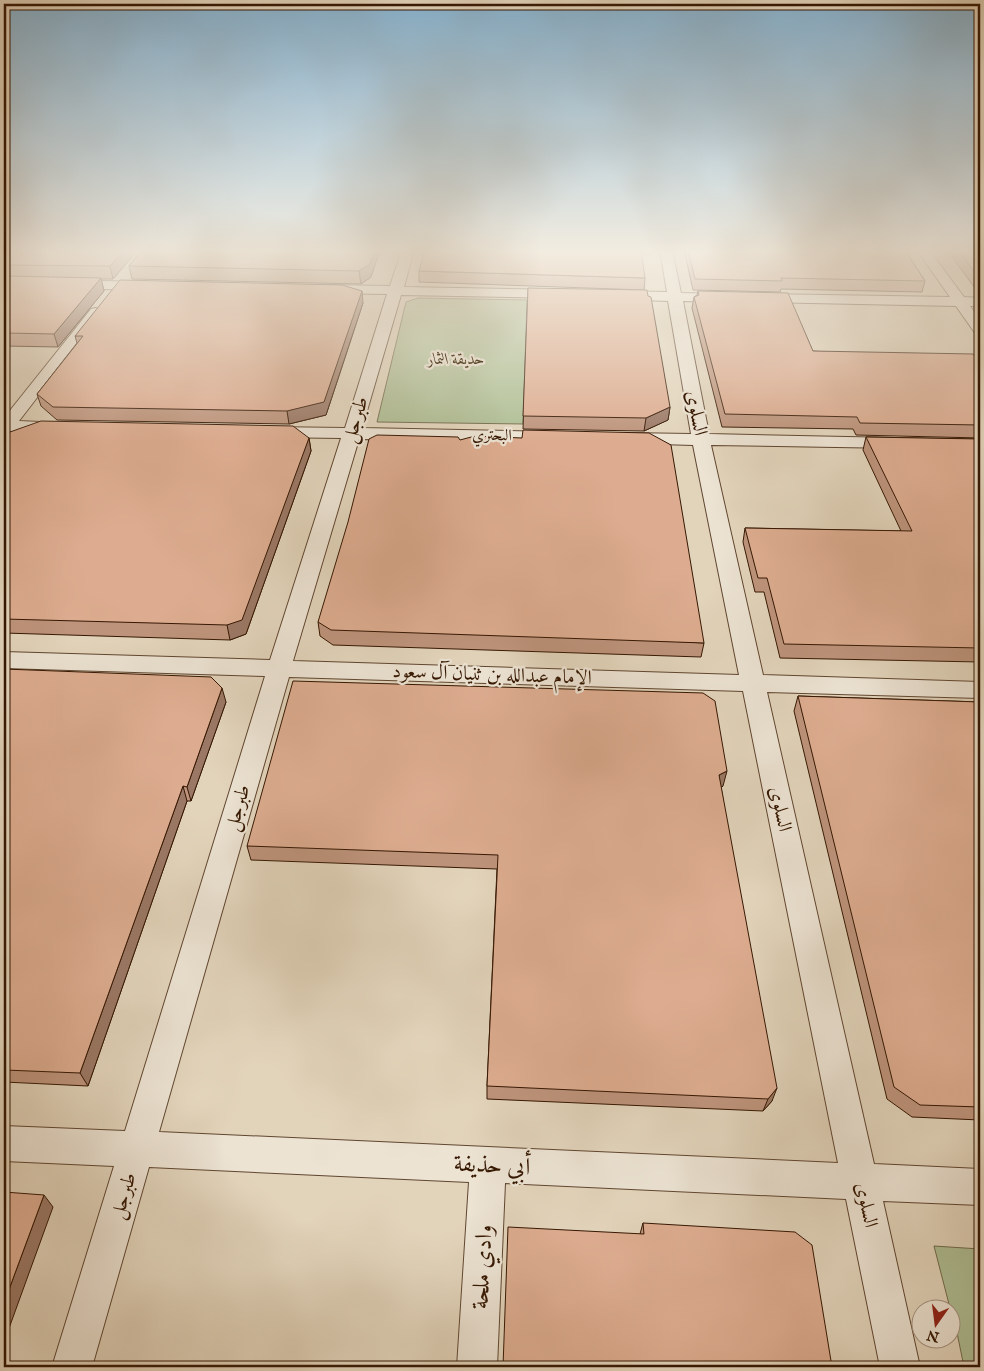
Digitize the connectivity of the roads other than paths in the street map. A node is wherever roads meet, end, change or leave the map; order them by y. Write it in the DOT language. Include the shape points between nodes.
graph roads {
  1 [pos="94,314"];
  2 [pos="389,314"];
  3 [pos="677,314"];
  4 [pos="968,314"];
  5 [pos="980,330"];
  6 [pos="4,427"];
  7 [pos="69,427"];
  8 [pos="254,431"];
  9 [pos="352,434"];
  10 [pos="567,437"];
  11 [pos="606,438"];
  12 [pos="701,439"];
  13 [pos="910,444"];
  14 [pos="4,660"];
  15 [pos="279,669"];
  16 [pos="753,683"];
  17 [pos="980,690"];
  18 [pos="4,1143"];
  19 [pos="138,1149"];
  20 [pos="488,1166"];
  21 [pos="862,1183"];
  22 [pos="980,1187"];
  23 [pos="72,1367"];
  24 [pos="477,1367"];
  25 [pos="900,1367"];
  1 -- 6 [label="street"];
  2 -- 9 [label="street, طبرجل"];
  3 -- 12 [label="street, السلوى"];
  4 -- 5 [label="street"];
  6 -- 7 [label="street"];
  8 -- 9 [label="street, البحتري"];
  9 -- 10 [label="street, البحتري"];
  9 -- 15 [label="street, طبرجل"];
  11 -- 12 [label="street"];
  12 -- 13 [label="street"];
  12 -- 16 [label="street, السلوى"];
  14 -- 15 [label="street, الإمام عبدالله بن ثنيان آل سعود"];
  15 -- 16 [label="street, الإمام عبدالله بن ثنيان آل سعود"];
  15 -- 19 [label="street, طبرجل"];
  16 -- 17 [label="street, الإمام عبدالله بن ثنيان آل سعود"];
  16 -- 21 [label="street, السلوى"];
  18 -- 19 [label="street, أبي حذيفة"];
  19 -- 20 [label="street, أبي حذيفة"];
  19 -- 23 [label="street, طبرجل"];
  20 -- 21 [label="street, أبي حذيفة"];
  20 -- 24 [label="street, وادي ملحة"];
  21 -- 22 [label="street, أبي حذيفة"];
  21 -- 25 [label="street, السلوى"];
}
